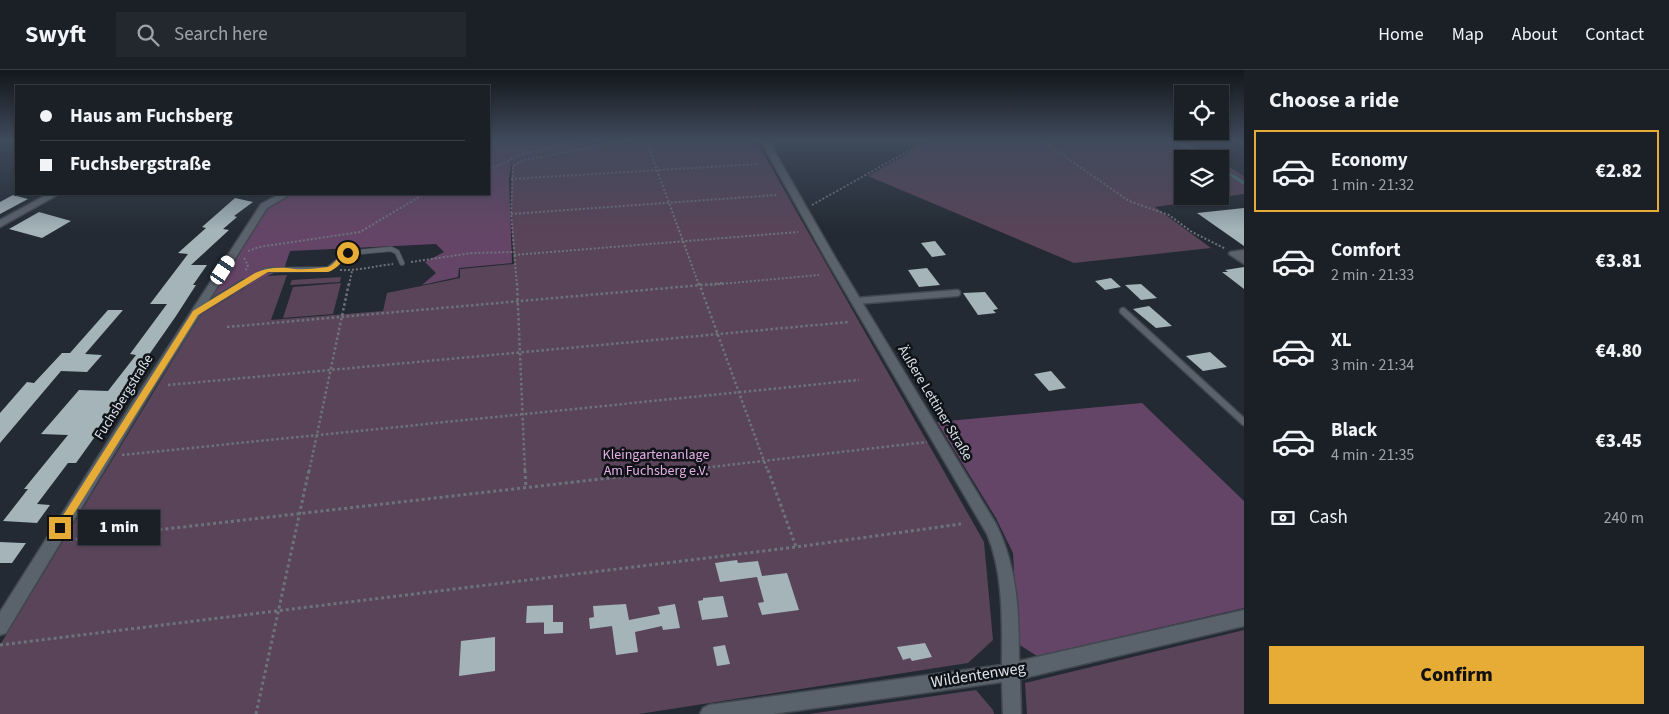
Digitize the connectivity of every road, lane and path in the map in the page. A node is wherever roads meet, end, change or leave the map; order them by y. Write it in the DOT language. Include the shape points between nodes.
graph roads {
  1 [pos="512,170"];
  2 [pos="657,170"];
  3 [pos="781,170"];
  4 [pos="874,170"];
  5 [pos="1084,170"];
  6 [pos="511,179"];
  7 [pos="52,195"];
  8 [pos="284,195"];
  9 [pos="422,195"];
  10 [pos="777,195"];
  11 [pos="670,203"];
  12 [pos="804,209"];
  13 [pos="511,214"];
  14 [pos="0,224"];
  15 [pos="798,232"];
  16 [pos="684,242"];
  17 [pos="1239,253"];
  18 [pos="514,254"];
  19 [pos="239,257"];
  20 [pos="418,261"];
  21 [pos="1244,261"];
  22 [pos="402,263"];
  23 [pos="393,264"];
  24 [pos="333,268"];
  25 [pos="352,271"];
  26 [pos="245,272"];
  27 [pos="819,275"];
  28 [pos="700,286"];
  29 [pos="957,293"];
  30 [pos="856,300"];
  31 [pos="518,301"];
  32 [pos="1123,311"];
  33 [pos="195,313"];
  34 [pos="342,317"];
  35 [pos="849,322"];
  36 [pos="227,327"];
  37 [pos="718,335"];
  38 [pos="519,354"];
  39 [pos="331,371"];
  40 [pos="859,380"];
  41 [pos="168,385"];
  42 [pos="740,392"];
  43 [pos="522,416"];
  44 [pos="1244,422"];
  45 [pos="318,435"];
  46 [pos="939,440"];
  47 [pos="122,455"];
  48 [pos="765,462"];
  49 [pos="526,488"];
  50 [pos="300,514"];
  51 [pos="961,524"];
  52 [pos="51,542"];
  53 [pos="796,547"];
  54 [pos="278,610"];
  55 [pos="1244,618"];
  56 [pos="0,627"];
  57 [pos="0,644"];
  58 [pos="1011,672"];
  59 [pos="1012,708"];
  60 [pos="256,714"];
  61 [pos="709,714"];
  1 -- 6 [label="path"];
  2 -- 6 [label="path"];
  2 -- 11 [label="path"];
  3 -- 12 [label="street, Äußere Lettiner Straße"];
  4 -- 12 [label="path"];
  5 -- 17 [label="path" via="1129,201 1169,215 1192,232"];
  6 -- 13 [label="path"];
  7 -- 14 [label="street"];
  8 -- 19 [label="street, Fuchsbergstraße" via="264,206"];
  9 -- 19 [label="path" via="360,232 259,247"];
  10 -- 11 [label="path"];
  11 -- 13 [label="path"];
  11 -- 16 [label="path"];
  12 -- 30 [label="street, Äußere Lettiner Straße"];
  13 -- 18 [label="path"];
  15 -- 16 [label="path"];
  16 -- 18 [label="path"];
  16 -- 28 [label="path"];
  17 -- 21 [label="street"];
  18 -- 20 [label="path" via="472,253"];
  18 -- 31 [label="path"];
  19 -- 26 [label="path" via="248,265"];
  19 -- 33 [label="street, Fuchsbergstraße"];
  22 -- 24 [label="lane" via="397,252 391,249 356,251 342,255"];
  23 -- 25 [label="path"];
  24 -- 25 [label="path"];
  24 -- 33 [label="lane" via="266,270"];
  25 -- 34 [label="path"];
  27 -- 28 [label="path"];
  28 -- 31 [label="path"];
  28 -- 37 [label="path"];
  29 -- 30 [label="lane"];
  30 -- 46 [label="street, Äußere Lettiner Straße"];
  31 -- 34 [label="path"];
  31 -- 38 [label="path"];
  32 -- 44 [label="lane"];
  33 -- 52 [label="street, Fuchsbergstraße"];
  34 -- 36 [label="path"];
  34 -- 39 [label="path"];
  35 -- 37 [label="path"];
  37 -- 38 [label="path"];
  37 -- 42 [label="path"];
  38 -- 39 [label="path"];
  38 -- 43 [label="path"];
  39 -- 41 [label="path"];
  39 -- 45 [label="path"];
  40 -- 42 [label="path"];
  42 -- 43 [label="path"];
  42 -- 48 [label="path"];
  43 -- 45 [label="path"];
  43 -- 49 [label="path"];
  45 -- 47 [label="path"];
  45 -- 50 [label="path"];
  46 -- 48 [label="path"];
  46 -- 58 [label="street, Äußere Lettiner Straße" via="985,516 1005,565 1011,618"];
  48 -- 49 [label="path"];
  48 -- 53 [label="path"];
  49 -- 50 [label="path"];
  50 -- 52 [label="path"];
  50 -- 54 [label="path"];
  51 -- 53 [label="path"];
  52 -- 56 [label="street, Fuchsbergstraße"];
  53 -- 54 [label="path"];
  54 -- 57 [label="path"];
  54 -- 60 [label="path"];
  55 -- 58 [label="street, Wildentenweg"];
  58 -- 59 [label="street, Äußere Lettiner Straße"];
  58 -- 61 [label="street, Wildentenweg"];
}
